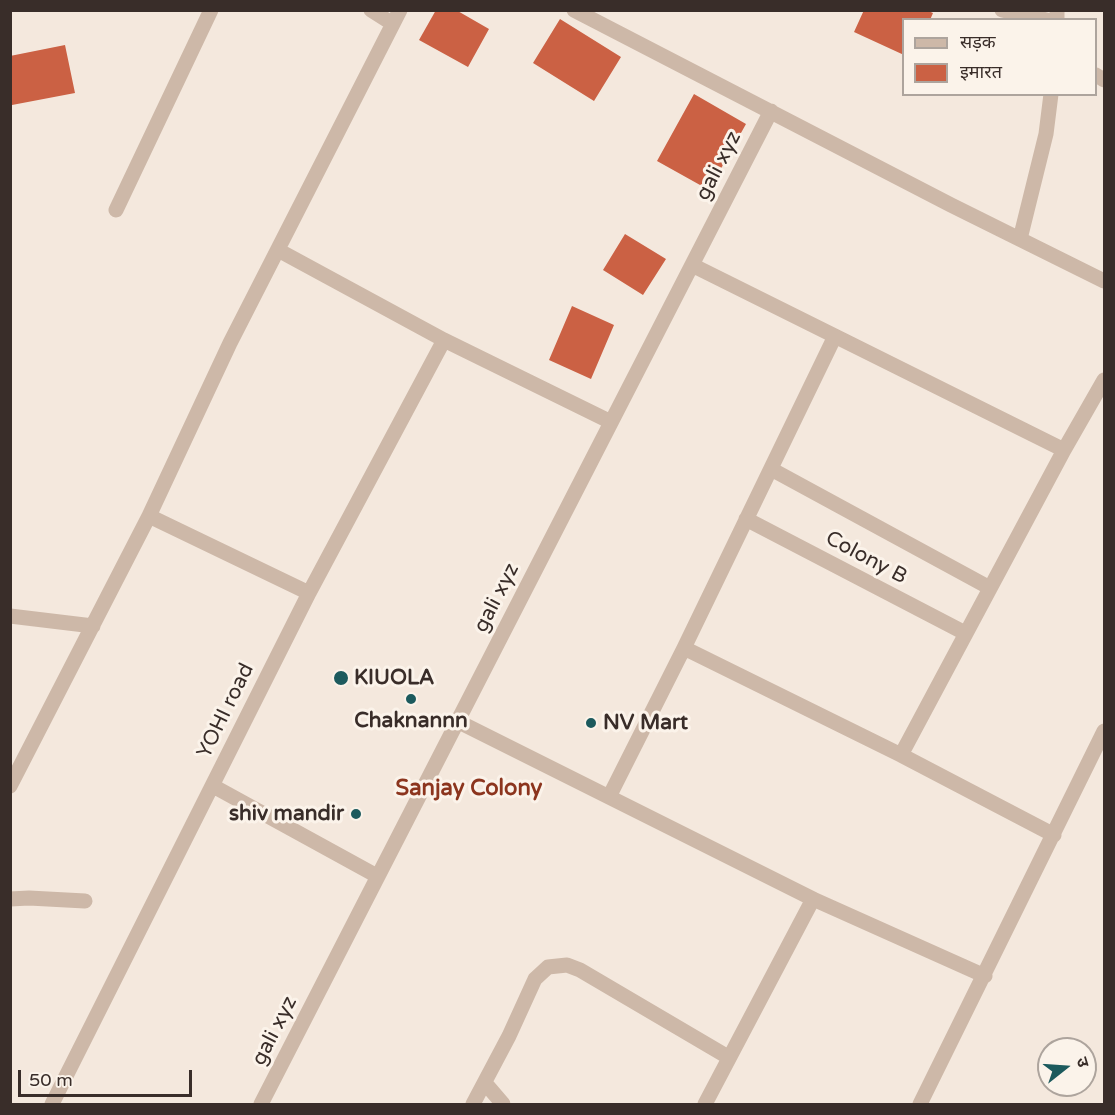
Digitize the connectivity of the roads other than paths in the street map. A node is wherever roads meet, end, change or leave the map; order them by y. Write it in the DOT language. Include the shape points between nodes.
graph roads {
  1 [pos="211,10"];
  2 [pos="371,10"];
  3 [pos="574,10"];
  4 [pos="1002,10"];
  5 [pos="396,17"];
  6 [pos="1038,18"];
  7 [pos="1051,96"];
  8 [pos="771,111"];
  9 [pos="116,210"];
  10 [pos="1020,239"];
  11 [pos="278,250"];
  12 [pos="692,265"];
  13 [pos="1104,281"];
  14 [pos="835,336"];
  15 [pos="444,340"];
  16 [pos="1104,380"];
  17 [pos="611,422"];
  18 [pos="1064,450"];
  19 [pos="771,469"];
  20 [pos="149,516"];
  21 [pos="747,519"];
  22 [pos="990,588"];
  23 [pos="309,593"];
  24 [pos="10,615"];
  25 [pos="93,626"];
  26 [pos="965,633"];
  27 [pos="684,648"];
  28 [pos="457,721"];
  29 [pos="1104,731"];
  30 [pos="901,755"];
  31 [pos="10,786"];
  32 [pos="213,786"];
  33 [pos="609,797"];
  34 [pos="1054,835"];
  35 [pos="377,876"];
  36 [pos="10,899"];
  37 [pos="813,899"];
  38 [pos="85,901"];
  39 [pos="985,976"];
  40 [pos="728,1057"];
  41 [pos="485,1083"];
  42 [pos="52,1104"];
  43 [pos="261,1104"];
  44 [pos="473,1104"];
  45 [pos="503,1104"];
  46 [pos="705,1104"];
  47 [pos="920,1104"];
  1 -- 9 [label="street"];
  2 -- 5 [label="street"];
  3 -- 8 [label="street"];
  4 -- 6 [label="street"];
  5 -- 11 [label="street"];
  7 -- 10 [label="street" via="1046,134"];
  8 -- 10 [label="street"];
  8 -- 12 [label="street, gali xyz"];
  10 -- 13 [label="street"];
  11 -- 15 [label="street"];
  11 -- 20 [label="street"];
  12 -- 14 [label="street"];
  12 -- 17 [label="street, gali xyz"];
  14 -- 18 [label="street"];
  14 -- 19 [label="street"];
  15 -- 17 [label="street"];
  15 -- 23 [label="street, YOHI road"];
  16 -- 18 [label="street"];
  17 -- 28 [label="street, gali xyz"];
  18 -- 22 [label="street"];
  19 -- 21 [label="street"];
  19 -- 22 [label="street"];
  20 -- 23 [label="street"];
  20 -- 25 [label="street"];
  21 -- 26 [label="street, Colony B"];
  21 -- 27 [label="street"];
  22 -- 26 [label="street"];
  23 -- 32 [label="street, YOHI road"];
  24 -- 25 [label="street"];
  25 -- 31 [label="street"];
  26 -- 30 [label="street"];
  27 -- 30 [label="street"];
  27 -- 33 [label="street"];
  28 -- 33 [label="street"];
  28 -- 35 [label="street, gali xyz"];
  29 -- 34 [label="street"];
  30 -- 34 [label="street"];
  32 -- 35 [label="street"];
  32 -- 42 [label="street, YOHI road"];
  33 -- 37 [label="street"];
  34 -- 39 [label="street"];
  35 -- 43 [label="street, gali xyz"];
  36 -- 38 [label="street"];
  37 -- 39 [label="street"];
  37 -- 40 [label="street"];
  39 -- 47 [label="street"];
  40 -- 41 [label="street" via="580,970 567,965 548,967 535,979"];
  40 -- 46 [label="street"];
  41 -- 44 [label="street"];
  41 -- 45 [label="street"];
}
